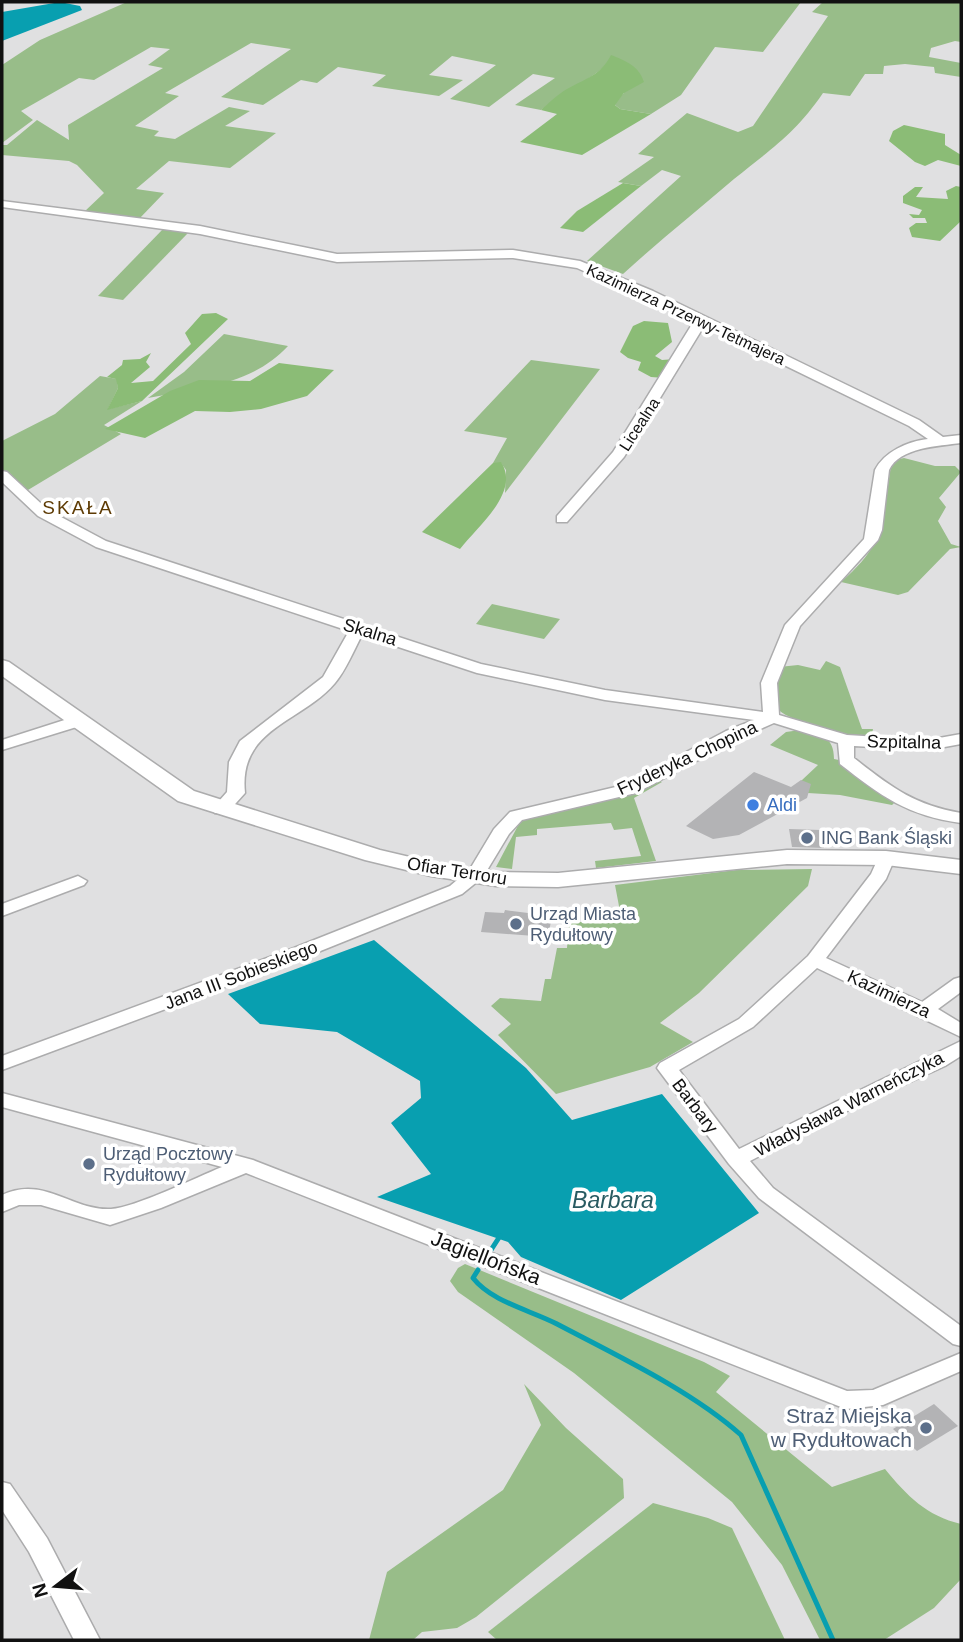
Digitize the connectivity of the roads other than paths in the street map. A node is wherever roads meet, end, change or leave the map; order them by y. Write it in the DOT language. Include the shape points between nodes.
graph roads {
  1 [pos="2,204"];
  2 [pos="702,319"];
  3 [pos="961,439"];
  4 [pos="937,440"];
  5 [pos="2,475"];
  6 [pos="562,519"];
  7 [pos="358,628"];
  8 [pos="2,666"];
  9 [pos="771,718"];
  10 [pos="77,721"];
  11 [pos="961,739"];
  12 [pos="846,740"];
  13 [pos="2,745"];
  14 [pos="220,809"];
  15 [pos="961,818"];
  16 [pos="886,858"];
  17 [pos="961,867"];
  18 [pos="475,876"];
  19 [pos="78,881"];
  20 [pos="2,910"];
  21 [pos="815,960"];
  22 [pos="961,983"];
  23 [pos="924,1010"];
  24 [pos="961,1031"];
  25 [pos="961,1047"];
  26 [pos="2,1063"];
  27 [pos="2,1100"];
  28 [pos="736,1159"];
  29 [pos="246,1166"];
  30 [pos="2,1204"];
  31 [pos="961,1338"];
  32 [pos="961,1362"];
  33 [pos="2,1491"];
  34 [pos="87,1640"];
  1 -- 2 [label="street, Kazimierza Przerwy-Tetmajera" via="200,230 337,258 548,257 617,279"];
  2 -- 4 [label="street, Kazimierza Przerwy-Tetmajera" via="914,423"];
  2 -- 6 [label="street, Licealna" via="619,454"];
  3 -- 4 [label="street, Fryderyka Chopina"];
  4 -- 9 [label="street, Fryderyka Chopina" via="887,460 871,540 793,625 769,683"];
  5 -- 7 [label="street, Skalna" via="43,513 101,544"];
  7 -- 9 [label="street, Skalna" via="477,668 538,682"];
  7 -- 14 [label="street" via="329,680 246,745 236,766 236,793"];
  8 -- 10 [label="street, Ofiar Terroru"];
  9 -- 12 [label="street, Szpitalna"];
  9 -- 18 [label="street, Fryderyka Chopina" via="630,789 516,816"];
  10 -- 13 [label="street"];
  10 -- 14 [label="street, Ofiar Terroru" via="166,785"];
  11 -- 12 [label="street, Szpitalna" via="928,745"];
  12 -- 15 [label="street, Szpitalna" via="846,760 899,801 928,814"];
  14 -- 18 [label="street, Ofiar Terroru" via="373,855"];
  16 -- 17 [label="street, Ofiar Terroru"];
  16 -- 18 [label="street, Ofiar Terroru" via="787,857 558,880"];
  16 -- 21 [label="street, Barbary" via="880,875"];
  18 -- 26 [label="street, Jana III Sobieskiego" via="456,890 301,952"];
  19 -- 20 [label="street"];
  21 -- 23 [label="street, Kazimierza"];
  21 -- 28 [label="street, Barbary" via="746,1023 667,1068"];
  22 -- 23 [label="street"];
  23 -- 24 [label="street, Kazimierza"];
  25 -- 28 [label="street, Władysława Warneńczyka"];
  27 -- 29 [label="street, Jagiellońska"];
  28 -- 31 [label="street, Barbary" via="780,1205"];
  29 -- 30 [label="street" via="112,1218 39,1197 22,1196"];
  29 -- 32 [label="street, Jagiellońska" via="846,1400 876,1399"];
  33 -- 34 [label="street" via="38,1545"];
}
